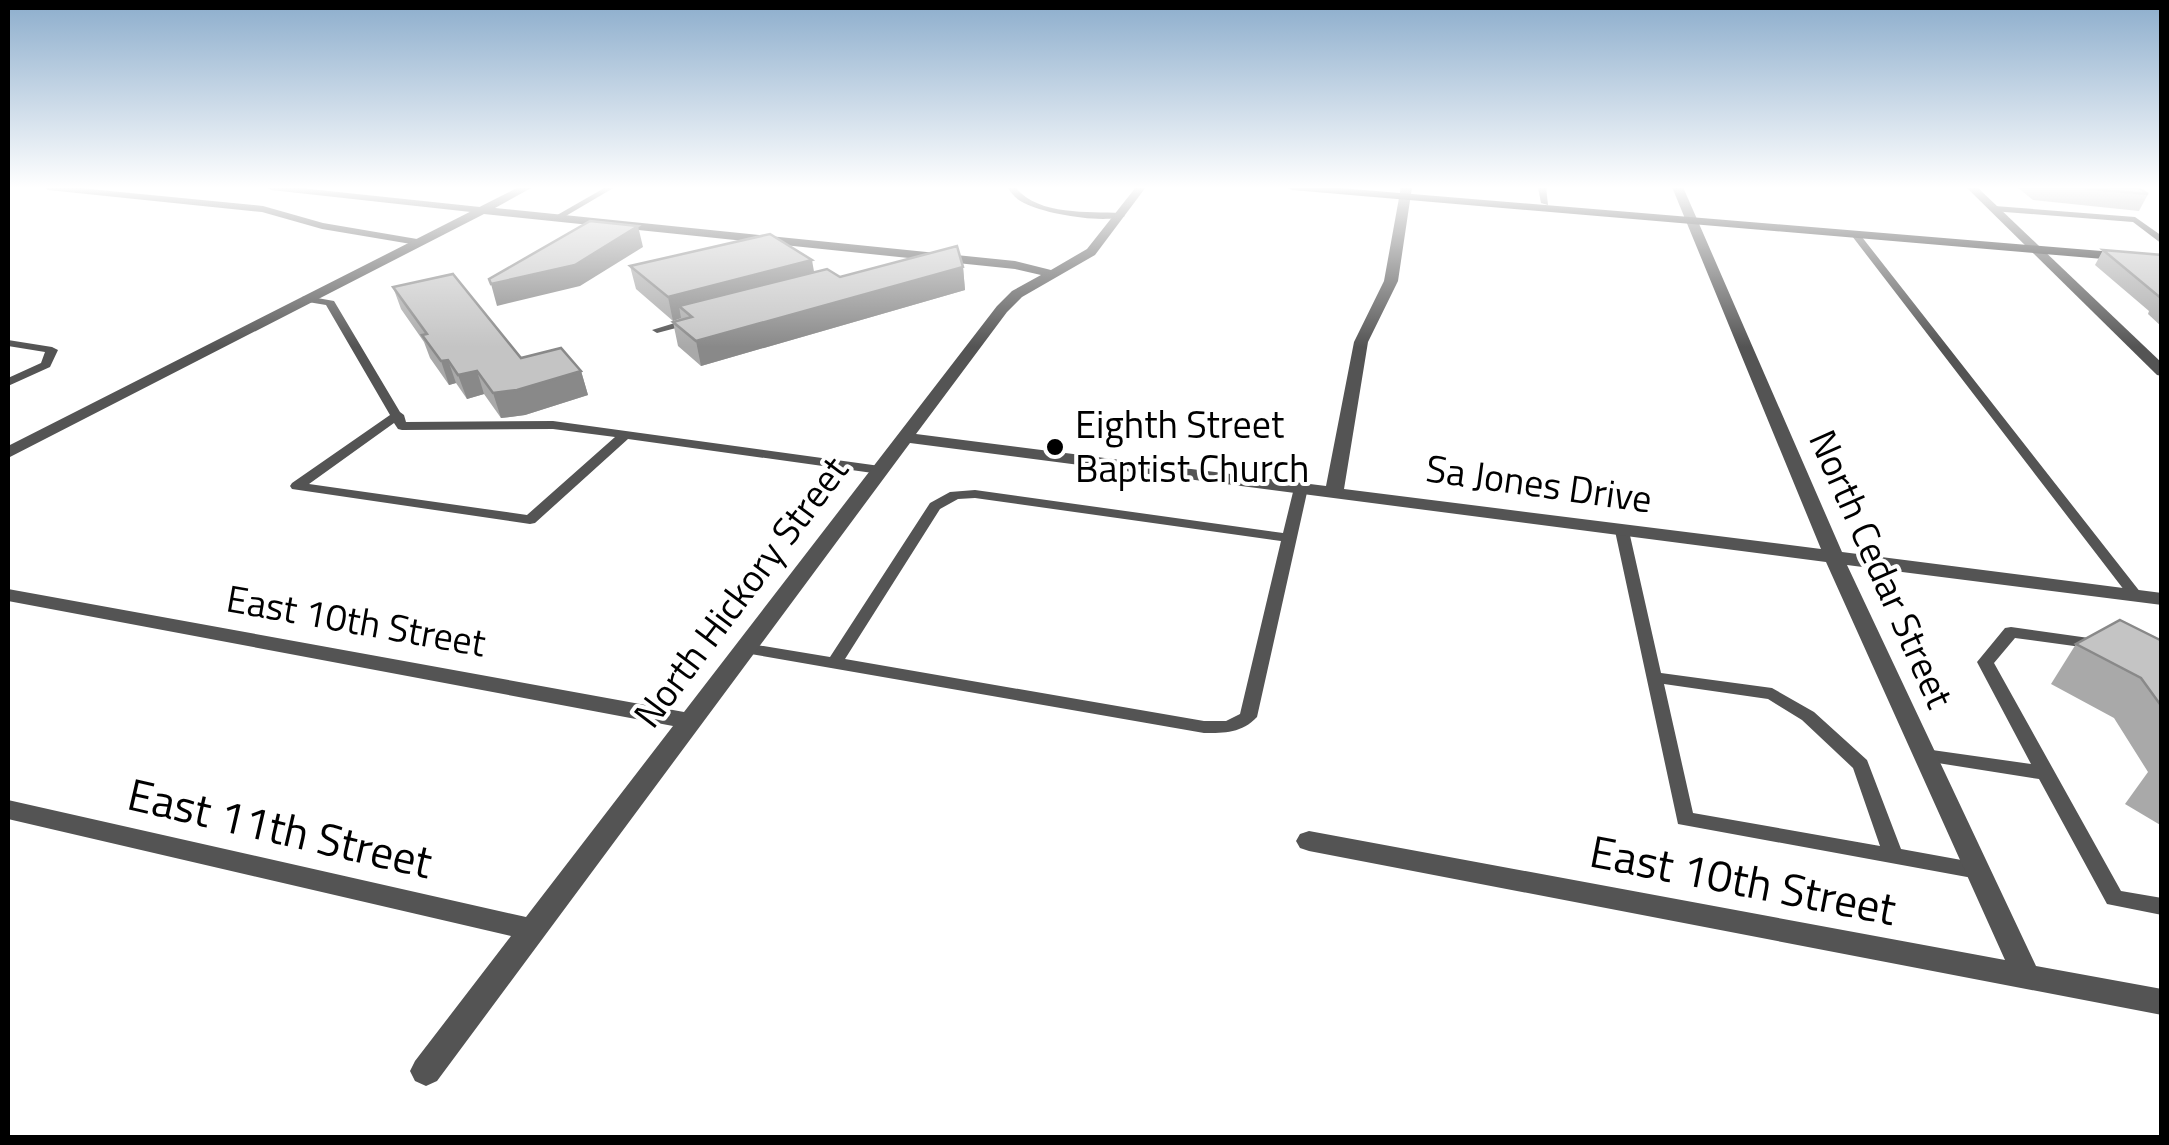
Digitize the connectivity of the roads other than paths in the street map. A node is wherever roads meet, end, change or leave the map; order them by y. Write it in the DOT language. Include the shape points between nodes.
graph roads {
  1 [pos="408,240"];
  2 [pos="420,240"];
  3 [pos="780,240"];
  4 [pos="1101,240"];
  5 [pos="1398,240"];
  6 [pos="1701,240"];
  7 [pos="1860,240"];
  8 [pos="1950,240"];
  9 [pos="1967,240"];
  10 [pos="2026,240"];
  11 [pos="417,242"];
  12 [pos="2032,246"];
  13 [pos="926,255"];
  14 [pos="2162,257"];
  15 [pos="903,266"];
  16 [pos="1053,274"];
  17 [pos="306,299"];
  18 [pos="695,320"];
  19 [pos="657,330"];
  20 [pos="8,343"];
  21 [pos="2162,372"];
  22 [pos="8,382"];
  23 [pos="398,415"];
  24 [pos="625,435"];
  25 [pos="907,438"];
  26 [pos="8,453"];
  27 [pos="880,470"];
  28 [pos="1301,488"];
  29 [pos="1334,492"];
  30 [pos="1622,531"];
  31 [pos="1288,538"];
  32 [pos="1834,556"];
  33 [pos="8,595"];
  34 [pos="2136,596"];
  35 [pos="2162,599"];
  36 [pos="745,648"];
  37 [pos="2124,648"];
  38 [pos="834,663"];
  39 [pos="1652,677"];
  40 [pos="690,721"];
  41 [pos="1925,754"];
  42 [pos="2045,773"];
  43 [pos="8,809"];
  44 [pos="1309,841"];
  45 [pos="1893,856"];
  46 [pos="1978,871"];
  47 [pos="2162,907"];
  48 [pos="533,930"];
  49 [pos="2027,977"];
  50 [pos="2162,1002"];
  51 [pos="426,1071"];
  1 -- 11 [label="lane"];
  2 -- 11 [label="street"];
  3 -- 13 [label="street"];
  4 -- 16 [label="street, North Hickory Street"];
  5 -- 29 [label="street" via="1391,282 1360,342"];
  6 -- 32 [label="street, North Cedar Street"];
  7 -- 34 [label="lane"];
  8 -- 12 [label="street"];
  9 -- 12 [label="street"];
  10 -- 12 [label="street"];
  11 -- 17 [label="street"];
  12 -- 14 [label="street"];
  12 -- 21 [label="street"];
  13 -- 15 [label="lane"];
  13 -- 16 [label="street"];
  16 -- 25 [label="street, North Hickory Street" via="1002,309"];
  17 -- 23 [label="lane" via="330,303"];
  17 -- 26 [label="street"];
  18 -- 19 [label="lane"];
  20 -- 22 [label="lane" via="52,350 46,364"];
  23 -- 24 [label="lane" via="402,426 553,425"];
  23 -- 24 [label="lane" via="297,486 530,520"];
  24 -- 27 [label="lane"];
  25 -- 27 [label="street, North Hickory Street"];
  25 -- 28 [label="street, Sa Jones Drive"];
  27 -- 36 [label="street, North Hickory Street"];
  28 -- 29 [label="street, Sa Jones Drive"];
  28 -- 31 [label="lane"];
  29 -- 30 [label="street, Sa Jones Drive"];
  30 -- 32 [label="street, Sa Jones Drive"];
  30 -- 39 [label="lane"];
  31 -- 38 [label="lane" via="956,496 935,506"];
  31 -- 38 [label="lane" via="1248,717 1229,728"];
  32 -- 34 [label="street, Sa Jones Drive"];
  32 -- 41 [label="street, North Cedar Street"];
  33 -- 40 [label="street, East 10th Street"];
  34 -- 35 [label="street, Sa Jones Drive"];
  36 -- 38 [label="lane"];
  36 -- 40 [label="street, North Hickory Street"];
  37 -- 42 [label="lane" via="2011,632 1986,662"];
  39 -- 45 [label="lane" via="1772,694 1808,716 1861,765"];
  39 -- 45 [label="lane" via="1685,819"];
  40 -- 48 [label="street, North Hickory Street"];
  41 -- 42 [label="lane"];
  41 -- 46 [label="street, North Cedar Street"];
  42 -- 47 [label="lane" via="2114,898"];
  43 -- 48 [label="street, East 11th Street"];
  44 -- 49 [label="street, East 10th Street"];
  45 -- 46 [label="lane"];
  46 -- 49 [label="street, North Cedar Street"];
  48 -- 51 [label="street, North Hickory Street"];
  49 -- 50 [label="street, East 10th Street"];
}
